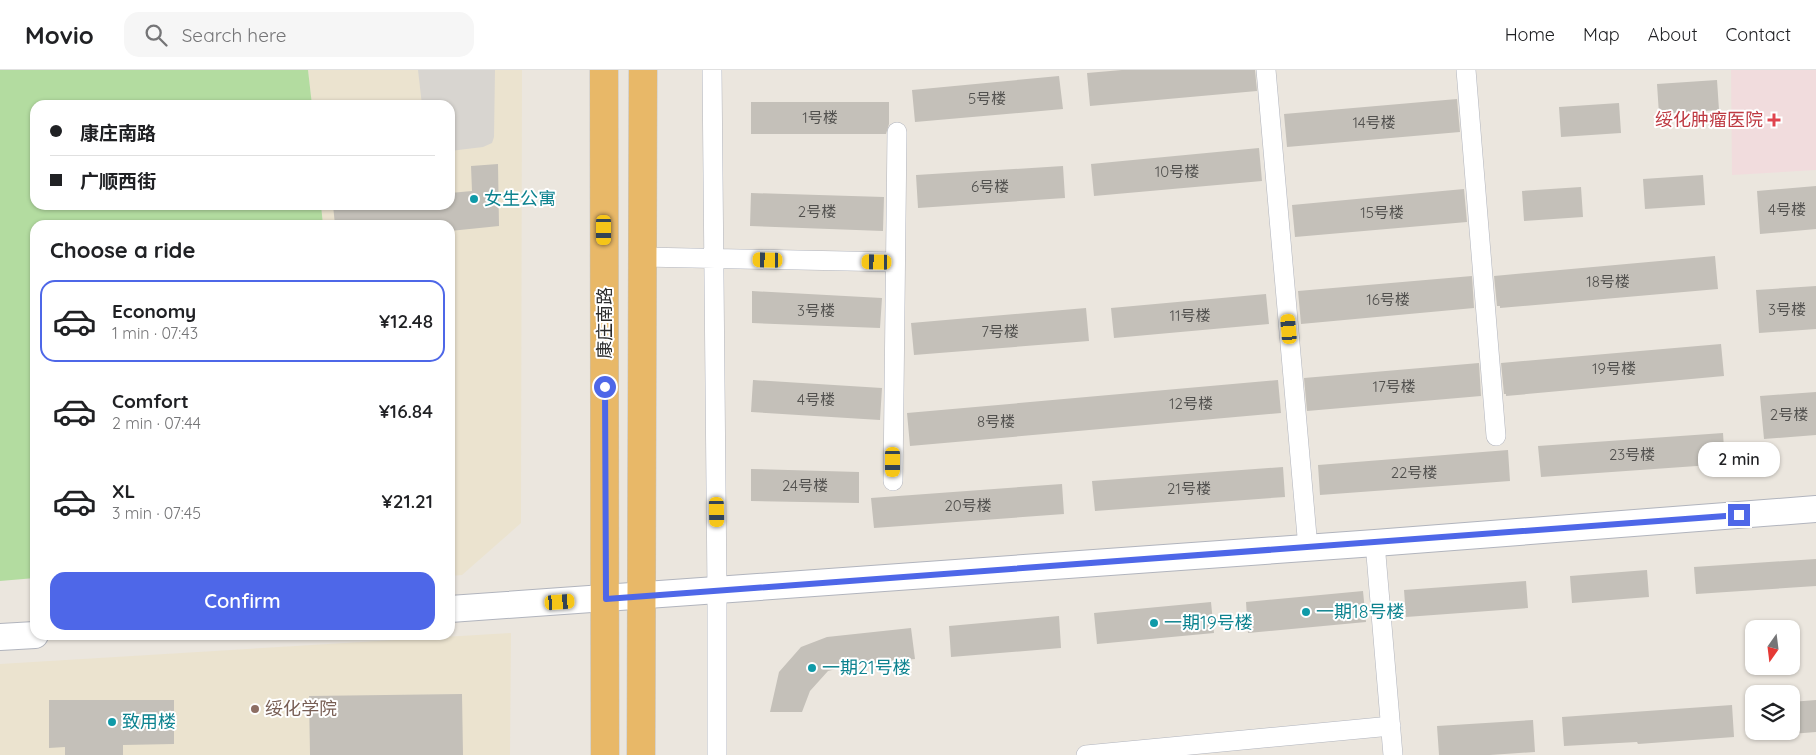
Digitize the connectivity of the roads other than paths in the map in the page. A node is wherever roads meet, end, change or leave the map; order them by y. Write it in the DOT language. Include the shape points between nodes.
graph roads {
  1 [pos="604,70"];
  2 [pos="643,70"];
  3 [pos="712,70"];
  4 [pos="1266,70"];
  5 [pos="1466,70"];
  6 [pos="897,132"];
  7 [pos="643,257"];
  8 [pos="714,259"];
  9 [pos="896,262"];
  10 [pos="1496,436"];
  11 [pos="893,481"];
  12 [pos="1816,509"];
  13 [pos="1375,543"];
  14 [pos="1308,548"];
  15 [pos="718,590"];
  16 [pos="642,596"];
  17 [pos="606,599"];
  18 [pos="455,609"];
  19 [pos="30,635"];
  20 [pos="0,637"];
  21 [pos="1391,726"];
  22 [pos="606,755"];
  23 [pos="641,755"];
  24 [pos="717,755"];
  25 [pos="1086,755"];
  26 [pos="1393,755"];
  1 -- 17 [label="highway, 康庄南路"];
  2 -- 7 [label="highway"];
  3 -- 8 [label="street"];
  4 -- 14 [label="street"];
  5 -- 10 [label="street"];
  6 -- 9 [label="street"];
  7 -- 8 [label="street"];
  7 -- 16 [label="highway"];
  8 -- 9 [label="street"];
  8 -- 15 [label="street"];
  9 -- 11 [label="street"];
  12 -- 13 [label="main road"];
  13 -- 14 [label="main road"];
  13 -- 21 [label="street"];
  14 -- 15 [label="main road"];
  15 -- 16 [label="main road"];
  15 -- 24 [label="street"];
  16 -- 17 [label="main road"];
  16 -- 23 [label="highway"];
  17 -- 18 [label="main road"];
  17 -- 22 [label="highway, 康庄南路"];
  19 -- 20 [label="main road"];
  21 -- 25 [label="street"];
  21 -- 26 [label="street"];
}
